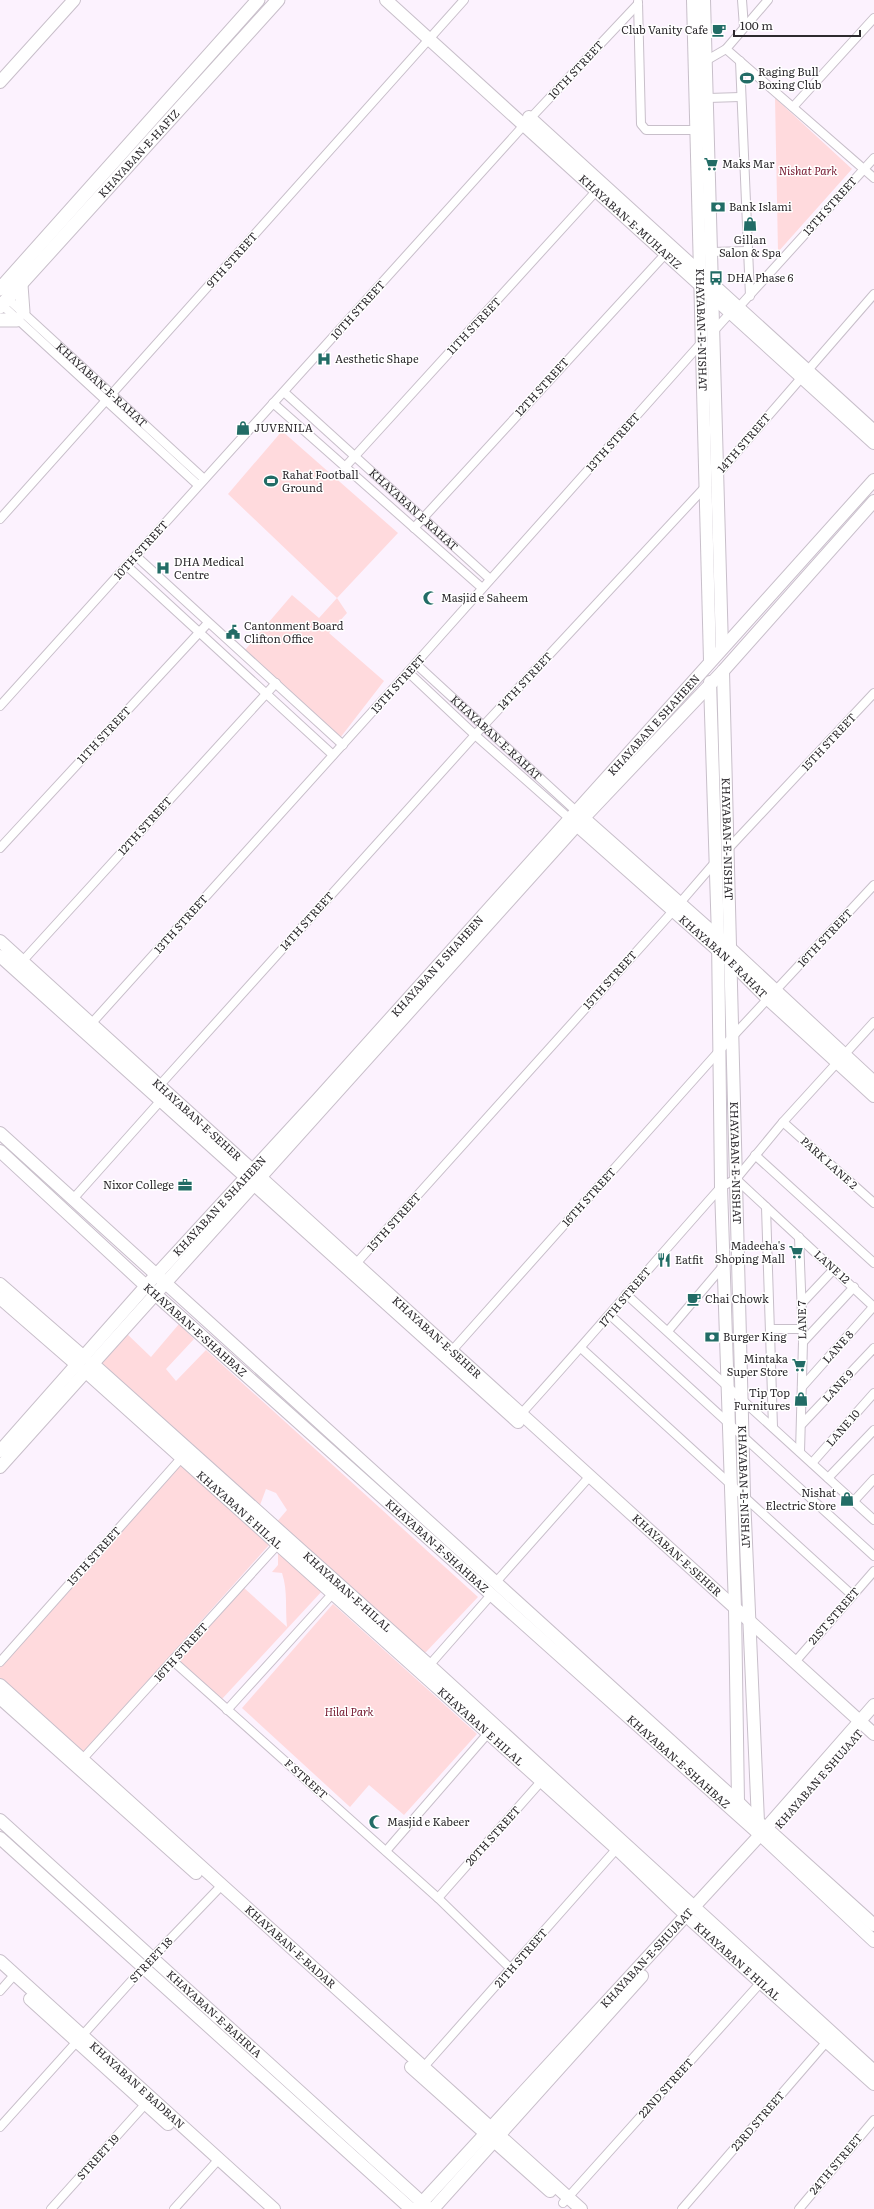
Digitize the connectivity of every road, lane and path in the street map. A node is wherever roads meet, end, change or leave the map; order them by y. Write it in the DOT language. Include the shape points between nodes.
graph roads {
  1 [pos="64,0"];
  2 [pos="74,0"];
  3 [pos="258,0"];
  4 [pos="278,0"];
  5 [pos="386,0"];
  6 [pos="396,0"];
  7 [pos="464,0"];
  8 [pos="693,0"];
  9 [pos="704,0"];
  10 [pos="742,0"];
  11 [pos="768,0"];
  12 [pos="638,2"];
  13 [pos="874,18"];
  14 [pos="744,27"];
  15 [pos="432,36"];
  16 [pos="726,49"];
  17 [pos="707,61"];
  18 [pos="740,61"];
  19 [pos="695,68"];
  20 [pos="0,71"];
  21 [pos="0,82"];
  22 [pos="740,96"];
  23 [pos="708,98"];
  24 [pos="793,107"];
  25 [pos="527,121"];
  26 [pos="696,130"];
  27 [pos="874,158"];
  28 [pos="864,169"];
  29 [pos="874,178"];
  30 [pos="600,188"];
  31 [pos="668,250"];
  32 [pos="746,251"];
  33 [pos="712,252"];
  34 [pos="700,273"];
  35 [pos="707,284"];
  36 [pos="21,286"];
  37 [pos="2,294"];
  38 [pos="874,294"];
  39 [pos="713,295"];
  40 [pos="750,296"];
  41 [pos="735,310"];
  42 [pos="20,316"];
  43 [pos="0,320"];
  44 [pos="713,331"];
  45 [pos="702,342"];
  46 [pos="803,374"];
  47 [pos="284,392"];
  48 [pos="113,394"];
  49 [pos="106,402"];
  50 [pos="273,403"];
  51 [pos="874,431"];
  52 [pos="874,443"];
  53 [pos="354,456"];
  54 [pos="345,467"];
  55 [pos="718,474"];
  56 [pos="874,480"];
  57 [pos="201,482"];
  58 [pos="706,486"];
  59 [pos="874,501"];
  60 [pos="422,518"];
  61 [pos="0,519"];
  62 [pos="414,528"];
  63 [pos="136,556"];
  64 [pos="127,566"];
  65 [pos="490,579"];
  66 [pos="482,588"];
  67 [pos="208,623"];
  68 [pos="199,633"];
  69 [pos="722,648"];
  70 [pos="710,661"];
  71 [pos="416,664"];
  72 [pos="408,672"];
  73 [pos="722,672"];
  74 [pos="710,682"];
  75 [pos="276,683"];
  76 [pos="874,693"];
  77 [pos="265,694"];
  78 [pos="0,706"];
  79 [pos="484,725"];
  80 [pos="474,735"];
  81 [pos="343,745"];
  82 [pos="333,755"];
  83 [pos="577,818"];
  84 [pos="0,848"];
  85 [pos="727,850"];
  86 [pos="715,861"];
  87 [pos="874,885"];
  88 [pos="677,907"];
  89 [pos="718,937"];
  90 [pos="0,941"];
  91 [pos="726,953"];
  92 [pos="0,956"];
  93 [pos="19,965"];
  94 [pos="772,996"];
  95 [pos="874,1022"];
  96 [pos="91,1024"];
  97 [pos="732,1037"];
  98 [pos="720,1050"];
  99 [pos="841,1059"];
  100 [pos="874,1082"];
  101 [pos="163,1093"];
  102 [pos="874,1096"];
  103 [pos="784,1122"];
  104 [pos="0,1133"];
  105 [pos="0,1152"];
  106 [pos="755,1156"];
  107 [pos="254,1178"];
  108 [pos="736,1179"];
  109 [pos="721,1187"];
  110 [pos="73,1199"];
  111 [pos="874,1203"];
  112 [pos="766,1208"];
  113 [pos="799,1237"];
  114 [pos="874,1263"];
  115 [pos="725,1264"];
  116 [pos="353,1267"];
  117 [pos="834,1269"];
  118 [pos="157,1275"];
  119 [pos="167,1283"];
  120 [pos="0,1284"];
  121 [pos="146,1286"];
  122 [pos="854,1287"];
  123 [pos="157,1294"];
  124 [pos="626,1294"];
  125 [pos="0,1298"];
  126 [pos="802,1303"];
  127 [pos="874,1306"];
  128 [pos="610,1315"];
  129 [pos="770,1329"];
  130 [pos="803,1329"];
  131 [pos="668,1331"];
  132 [pos="803,1342"];
  133 [pos="581,1348"];
  134 [pos="874,1348"];
  135 [pos="449,1354"];
  136 [pos="84,1364"];
  137 [pos="728,1386"];
  138 [pos="802,1387"];
  139 [pos="874,1393"];
  140 [pos="741,1399"];
  141 [pos="521,1414"];
  142 [pos="729,1423"];
  143 [pos="802,1424"];
  144 [pos="773,1428"];
  145 [pos="874,1430"];
  146 [pos="742,1437"];
  147 [pos="0,1451"];
  148 [pos="800,1452"];
  149 [pos="185,1454"];
  150 [pos="812,1463"];
  151 [pos="0,1467"];
  152 [pos="828,1478"];
  153 [pos="588,1479"];
  154 [pos="874,1479"];
  155 [pos="730,1482"];
  156 [pos="744,1496"];
  157 [pos="853,1502"];
  158 [pos="874,1519"];
  159 [pos="281,1541"];
  160 [pos="874,1556"];
  161 [pos="874,1571"];
  162 [pos="496,1582"];
  163 [pos="336,1589"];
  164 [pos="491,1595"];
  165 [pos="852,1595"];
  166 [pos="735,1612"];
  167 [pos="750,1626"];
  168 [pos="173,1661"];
  169 [pos="0,1662"];
  170 [pos="794,1662"];
  171 [pos="426,1669"];
  172 [pos="0,1685"];
  173 [pos="0,1698"];
  174 [pos="874,1705"];
  175 [pos="227,1710"];
  176 [pos="874,1717"];
  177 [pos="863,1727"];
  178 [pos="491,1729"];
  179 [pos="874,1743"];
  180 [pos="79,1763"];
  181 [pos="544,1778"];
  182 [pos="738,1802"];
  183 [pos="0,1820"];
  184 [pos="764,1831"];
  185 [pos="0,1838"];
  186 [pos="620,1845"];
  187 [pos="386,1851"];
  188 [pos="219,1888"];
  189 [pos="438,1898"];
  190 [pos="693,1915"];
  191 [pos="874,1925"];
  192 [pos="874,1941"];
  193 [pos="0,1961"];
  194 [pos="148,1962"];
  195 [pos="511,1969"];
  196 [pos="0,1971"];
  197 [pos="12,1977"];
  198 [pos="765,1978"];
  199 [pos="0,1992"];
  200 [pos="830,2038"];
  201 [pos="79,2039"];
  202 [pos="421,2070"];
  203 [pos="874,2071"];
  204 [pos="874,2084"];
  205 [pos="148,2101"];
  206 [pos="874,2120"];
  207 [pos="0,2126"];
  208 [pos="493,2135"];
  209 [pos="217,2162"];
  210 [pos="567,2203"];
  211 [pos="422,2207"];
  212 [pos="51,2209"];
  213 [pos="174,2209"];
  214 [pos="264,2209"];
  215 [pos="274,2209"];
  216 [pos="411,2209"];
  217 [pos="433,2209"];
  218 [pos="582,2209"];
  219 [pos="682,2209"];
  220 [pos="799,2209"];
  1 -- 20 [label="street"];
  2 -- 21 [label="street"];
  3 -- 37 [label="main road, KHAYABAN-E-HAFIZ"];
  4 -- 36 [label="main road, KHAYABAN-E-HAFIZ"];
  5 -- 15 [label="street, KHAYABAN-E-MUHAFIZ"];
  6 -- 15 [label="street, KHAYABAN-E-MUHAFIZ"];
  7 -- 15 [label="street, 9TH STREET"];
  8 -- 19 [label="street, KHAYABAN-E-NISHAT"];
  9 -- 17 [label="street, KHAYABAN-E-NISHAT"];
  10 -- 14 [label="street"];
  11 -- 14 [label="street"];
  12 -- 25 [label="street, 10TH STREET"];
  12 -- 26 [label="street" via="641,124 646,130"];
  13 -- 24 [label="street"];
  14 -- 16 [label="street"];
  15 -- 25 [label="street, KHAYABAN-E-MUHAFIZ"];
  15 -- 48 [label="street, 9TH STREET"];
  16 -- 17 [label="street"];
  16 -- 18 [label="street"];
  17 -- 19 [label="street"];
  17 -- 23 [label="street, KHAYABAN-E-NISHAT"];
  18 -- 22 [label="street"];
  18 -- 24 [label="street"];
  19 -- 26 [label="street, KHAYABAN-E-NISHAT"];
  22 -- 23 [label="street"];
  22 -- 32 [label="street"];
  23 -- 33 [label="street, KHAYABAN-E-NISHAT"];
  24 -- 28 [label="street"];
  25 -- 30 [label="street, KHAYABAN-E-MUHAFIZ"];
  25 -- 47 [label="street, 10TH STREET"];
  26 -- 34 [label="street, KHAYABAN-E-NISHAT"];
  27 -- 28 [label="street, 13TH STREET"];
  28 -- 29 [label="street"];
  28 -- 40 [label="street, 13TH STREET"];
  30 -- 31 [label="street, KHAYABAN-E-MUHAFIZ"];
  30 -- 53 [label="street, 11TH STREET"];
  31 -- 34 [label="street, KHAYABAN-E-MUHAFIZ"];
  31 -- 35 [label="street, KHAYABAN-E-MUHAFIZ"];
  31 -- 60 [label="street, 12TH STREET"];
  32 -- 33 [label="street"];
  32 -- 40 [label="street"];
  33 -- 35 [label="street, KHAYABAN-E-NISHAT"];
  34 -- 35 [label="street, KHAYABAN-E-MUHAFIZ"];
  35 -- 39 [label="street, KHAYABAN-E-NISHAT"];
  35 -- 41 [label="street, KHAYABAN-E-MUHAFIZ"];
  35 -- 45 [label="street, KHAYABAN-E-NISHAT"];
  36 -- 37 [label="main road, KHAYABAN-E-HAFIZ"];
  36 -- 42 [label="main road"];
  37 -- 42 [label="street, KHAYABAN-E-RAHAT"];
  38 -- 46 [label="street, 14TH STREET"];
  39 -- 41 [label="street, KHAYABAN-E-MUHAFIZ"];
  39 -- 44 [label="street, KHAYABAN-E-NISHAT"];
  40 -- 41 [label="street, 13TH STREET"];
  41 -- 44 [label="street, 13TH STREET"];
  41 -- 46 [label="street, KHAYABAN-E-MUHAFIZ"];
  42 -- 43 [label="main road"];
  42 -- 48 [label="street, KHAYABAN-E-RAHAT"];
  42 -- 49 [label="street, KHAYABAN-E-RAHAT"];
  44 -- 45 [label="street, 13TH STREET"];
  44 -- 55 [label="street, KHAYABAN-E-NISHAT"];
  45 -- 58 [label="street, KHAYABAN-E-NISHAT"];
  45 -- 65 [label="street, 13TH STREET"];
  46 -- 51 [label="street, KHAYABAN-E-MUHAFIZ"];
  46 -- 52 [label="street, KHAYABAN-E-MUHAFIZ"];
  46 -- 55 [label="street, 14TH STREET"];
  47 -- 50 [label="street, 10TH STREET"];
  47 -- 53 [label="street, KHAYABAN E RAHAT"];
  48 -- 49 [label="street, 9TH STREET"];
  48 -- 57 [label="street, KHAYABAN-E-RAHAT"];
  49 -- 57 [label="street, KHAYABAN-E-RAHAT"];
  49 -- 61 [label="street, 9TH STREET"];
  50 -- 54 [label="street"];
  50 -- 57 [label="street, 10TH STREET"];
  53 -- 54 [label="street, 11TH STREET"];
  53 -- 60 [label="street, KHAYABAN E RAHAT"];
  54 -- 62 [label="street"];
  55 -- 58 [label="street, 14TH STREET"];
  55 -- 69 [label="street, KHAYABAN-E-NISHAT"];
  56 -- 69 [label="street, KHAYABAN E SHAHEEN"];
  57 -- 63 [label="street, 10TH STREET"];
  58 -- 70 [label="street, KHAYABAN-E-NISHAT"];
  58 -- 79 [label="street, 14TH STREET"];
  59 -- 73 [label="street, KHAYABAN E SHAHEEN"];
  60 -- 62 [label="street, 12TH STREET"];
  60 -- 65 [label="street, KHAYABAN E RAHAT"];
  62 -- 66 [label="street"];
  63 -- 64 [label="street, 10TH STREET"];
  63 -- 67 [label="street"];
  64 -- 68 [label="street"];
  64 -- 78 [label="street, 10TH STREET"];
  65 -- 66 [label="street, 13TH STREET"];
  66 -- 71 [label="street, 13TH STREET"];
  67 -- 68 [label="street, 11TH STREET"];
  67 -- 75 [label="street"];
  68 -- 77 [label="street"];
  68 -- 84 [label="street, 11TH STREET"];
  69 -- 70 [label="street, KHAYABAN E SHAHEEN"];
  70 -- 83 [label="street, KHAYABAN E SHAHEEN"];
  71 -- 72 [label="street, 13TH STREET"];
  71 -- 79 [label="street, KHAYABAN-E-RAHAT"];
  72 -- 80 [label="street, KHAYABAN-E-RAHAT"];
  72 -- 81 [label="street, 13TH STREET"];
  73 -- 74 [label="street, KHAYABAN E SHAHEEN"];
  73 -- 85 [label="street, KHAYABAN-E-NISHAT"];
  74 -- 83 [label="street, KHAYABAN E SHAHEEN"];
  74 -- 86 [label="street, KHAYABAN-E-NISHAT"];
  75 -- 77 [label="street, 12TH STREET"];
  75 -- 81 [label="street"];
  76 -- 85 [label="street, 15TH STREET"];
  77 -- 82 [label="street"];
  77 -- 93 [label="street, 12TH STREET"];
  79 -- 80 [label="street, 14TH STREET"];
  79 -- 83 [label="street, KHAYABAN-E-RAHAT"];
  80 -- 83 [label="street, KHAYABAN-E-RAHAT"];
  80 -- 101 [label="street, 14TH STREET"];
  81 -- 82 [label="street, 13TH STREET"];
  82 -- 96 [label="street, 13TH STREET"];
  83 -- 88 [label="street, KHAYABAN E RAHAT"];
  83 -- 107 [label="street, KHAYABAN E SHAHEEN"];
  85 -- 86 [label="street, 15TH STREET"];
  85 -- 91 [label="street, KHAYABAN-E-NISHAT"];
  86 -- 88 [label="street, 15TH STREET"];
  86 -- 89 [label="street, KHAYABAN-E-NISHAT"];
  87 -- 94 [label="street, 16TH STREET"];
  88 -- 89 [label="street, KHAYABAN E RAHAT"];
  88 -- 91 [label="street, KHAYABAN E RAHAT"];
  88 -- 116 [label="street, 15TH STREET"];
  89 -- 91 [label="street, KHAYABAN E RAHAT"];
  90 -- 93 [label="street, KHAYABAN-E-SEHER"];
  91 -- 94 [label="street, KHAYABAN E RAHAT"];
  91 -- 97 [label="street, KHAYABAN-E-NISHAT"];
  91 -- 98 [label="street, KHAYABAN-E-NISHAT"];
  92 -- 93 [label="street, KHAYABAN-E-SEHER"];
  93 -- 96 [label="street, KHAYABAN-E-SEHER"];
  93 -- 101 [label="street, KHAYABAN-E-SEHER"];
  94 -- 97 [label="street, 16TH STREET"];
  94 -- 99 [label="street, KHAYABAN E RAHAT"];
  95 -- 99 [label="street, 17TH STREET"];
  96 -- 101 [label="street, KHAYABAN-E-SEHER"];
  97 -- 98 [label="street, 16TH STREET"];
  97 -- 108 [label="street, KHAYABAN-E-NISHAT"];
  98 -- 109 [label="street, KHAYABAN-E-NISHAT"];
  98 -- 135 [label="street, 16TH STREET"];
  99 -- 100 [label="street, KHAYABAN E RAHAT"];
  99 -- 102 [label="street, KHAYABAN E RAHAT"];
  99 -- 103 [label="street, 17TH STREET"];
  101 -- 107 [label="street, KHAYABAN-E-SEHER"];
  101 -- 110 [label="street, 14TH STREET"];
  103 -- 106 [label="street, 17TH STREET"];
  103 -- 111 [label="street, PARK LANE 2"];
  104 -- 110 [label="street, KHAYABAN-E-SHAHBAZ"];
  105 -- 121 [label="street, KHAYABAN-E-SHAHBAZ"];
  106 -- 108 [label="street, 17TH STREET"];
  106 -- 114 [label="street"];
  107 -- 116 [label="street, KHAYABAN-E-SEHER"];
  107 -- 118 [label="street, KHAYABAN E SHAHEEN"];
  107 -- 119 [label="street, KHAYABAN E SHAHEEN"];
  108 -- 109 [label="street, 17TH STREET"];
  108 -- 112 [label="street, LANE 12"];
  108 -- 140 [label="street, KHAYABAN-E-NISHAT"];
  109 -- 115 [label="street, KHAYABAN-E-NISHAT"];
  109 -- 124 [label="street, 17TH STREET"];
  110 -- 118 [label="street, KHAYABAN-E-SHAHBAZ"];
  112 -- 113 [label="street, LANE 12"];
  112 -- 129 [label="street"];
  113 -- 117 [label="street, LANE 12"];
  113 -- 126 [label="street, LANE 7"];
  115 -- 131 [label="street"];
  115 -- 137 [label="street, KHAYABAN-E-NISHAT"];
  116 -- 135 [label="street, KHAYABAN-E-SEHER"];
  117 -- 122 [label="street, LANE 12"];
  117 -- 126 [label="street"];
  118 -- 119 [label="street, KHAYABAN-E-SHAHBAZ"];
  118 -- 121 [label="street, KHAYABAN E SHAHEEN"];
  119 -- 123 [label="street, KHAYABAN E SHAHEEN"];
  119 -- 162 [label="street, KHAYABAN-E-SHAHBAZ"];
  120 -- 136 [label="street"];
  121 -- 123 [label="street, KHAYABAN-E-SHAHBAZ"];
  121 -- 136 [label="street, KHAYABAN E SHAHEEN"];
  122 -- 127 [label="street, LANE 12"];
  122 -- 132 [label="street"];
  123 -- 136 [label="street, KHAYABAN E SHAHEEN"];
  123 -- 164 [label="street, KHAYABAN-E-SHAHBAZ"];
  124 -- 128 [label="street, 17TH STREET"];
  124 -- 131 [label="street"];
  125 -- 136 [label="street"];
  126 -- 130 [label="street, LANE 7"];
  127 -- 138 [label="street, LANE 8"];
  128 -- 133 [label="street, 17TH STREET"];
  128 -- 142 [label="street"];
  129 -- 130 [label="street"];
  129 -- 144 [label="street"];
  130 -- 132 [label="street, LANE 7"];
  131 -- 137 [label="street"];
  132 -- 138 [label="street, LANE 7"];
  133 -- 141 [label="street, 17TH STREET"];
  133 -- 155 [label="street"];
  134 -- 143 [label="street, LANE 9"];
  135 -- 141 [label="street, KHAYABAN-E-SEHER"];
  135 -- 153 [label="street, KHAYABAN-E-SEHER"];
  136 -- 147 [label="street, KHAYABAN E SHAHEEN"];
  136 -- 149 [label="street"];
  136 -- 151 [label="street, KHAYABAN E SHAHEEN"];
  137 -- 140 [label="street"];
  137 -- 142 [label="street, KHAYABAN-E-NISHAT"];
  138 -- 143 [label="street, LANE 7"];
  139 -- 150 [label="street, LANE 10"];
  140 -- 144 [label="street"];
  140 -- 146 [label="street, KHAYABAN-E-NISHAT"];
  141 -- 153 [label="street, KHAYABAN-E-SEHER"];
  142 -- 146 [label="street"];
  142 -- 155 [label="street, KHAYABAN-E-NISHAT"];
  143 -- 148 [label="street, LANE 7"];
  144 -- 148 [label="street"];
  145 -- 152 [label="street"];
  146 -- 156 [label="street, KHAYABAN-E-NISHAT"];
  146 -- 160 [label="street"];
  148 -- 150 [label="street"];
  149 -- 159 [label="street, KHAYABAN E HILAL"];
  149 -- 169 [label="street, 15TH STREET"];
  150 -- 152 [label="street"];
  152 -- 157 [label="street"];
  153 -- 162 [label="street"];
  153 -- 166 [label="street, KHAYABAN-E-SEHER"];
  154 -- 157 [label="street"];
  155 -- 156 [label="street"];
  155 -- 166 [label="street, KHAYABAN-E-NISHAT"];
  156 -- 165 [label="street"];
  156 -- 167 [label="street, KHAYABAN-E-NISHAT"];
  157 -- 158 [label="street"];
  159 -- 163 [label="street, KHAYABAN E HILAL"];
  159 -- 168 [label="street, 16TH STREET"];
  161 -- 165 [label="street, 21ST STREET"];
  162 -- 182 [label="street, KHAYABAN-E-SHAHBAZ"];
  163 -- 171 [label="street, KHAYABAN E HILAL"];
  163 -- 175 [label="street"];
  164 -- 171 [label="street"];
  164 -- 184 [label="street, KHAYABAN-E-SHAHBAZ"];
  165 -- 170 [label="street, 21ST STREET"];
  166 -- 167 [label="street, KHAYABAN-E-SEHER"];
  166 -- 182 [label="street, KHAYABAN-E-NISHAT"];
  167 -- 170 [label="street, KHAYABAN-E-SEHER"];
  167 -- 177 [label="street, KHAYABAN-E-SEHER"];
  167 -- 184 [label="street, KHAYABAN-E-NISHAT"];
  168 -- 175 [label="street, F STREET"];
  168 -- 180 [label="street, 16TH STREET"];
  170 -- 177 [label="street, KHAYABAN-E-SEHER"];
  171 -- 178 [label="street, KHAYABAN E HILAL"];
  172 -- 180 [label="street, KHAYABAN-E-BADAR"];
  173 -- 180 [label="street, KHAYABAN-E-BADAR"];
  174 -- 177 [label="street"];
  175 -- 187 [label="street, F STREET"];
  176 -- 177 [label="street"];
  177 -- 179 [label="street, KHAYABAN-E-SEHER"];
  177 -- 184 [label="street, KHAYABAN E SHUJAAT"];
  178 -- 181 [label="street"];
  178 -- 187 [label="street"];
  180 -- 188 [label="street, KHAYABAN-E-BADAR"];
  181 -- 186 [label="street"];
  181 -- 189 [label="street, 20TH STREET"];
  182 -- 184 [label="street, KHAYABAN-E-SHAHBAZ"];
  183 -- 194 [label="street, KHAYABAN-E-BAHRIA"];
  184 -- 190 [label="street, KHAYABAN-E-SHUJAAT"];
  184 -- 191 [label="street, KHAYABAN-E-SHAHBAZ"];
  184 -- 192 [label="street, KHAYABAN-E-SHAHBAZ"];
  185 -- 194 [label="street, KHAYABAN-E-BAHRIA"];
  186 -- 190 [label="street, KHAYABAN E HILAL"];
  186 -- 195 [label="street, 21TH STREET"];
  187 -- 189 [label="street, F STREET"];
  188 -- 194 [label="street, STREET 18"];
  188 -- 202 [label="street, KHAYABAN-E-BADAR"];
  189 -- 195 [label="street, F STREET"];
  190 -- 198 [label="street, KHAYABAN E HILAL"];
  190 -- 208 [label="street, KHAYABAN-E-SHUJAAT"];
  193 -- 197 [label="street, KHAYABAN E BADBAN"];
  194 -- 201 [label="street, STREET 18"];
  194 -- 211 [label="street, KHAYABAN-E-BAHRIA"];
  194 -- 216 [label="street, KHAYABAN-E-BAHRIA"];
  195 -- 202 [label="street, 21TH STREET"];
  196 -- 197 [label="street, KHAYABAN E BADBAN"];
  197 -- 199 [label="street"];
  197 -- 201 [label="street, KHAYABAN E BADBAN"];
  198 -- 200 [label="street, KHAYABAN E HILAL"];
  198 -- 210 [label="street, 22ND STREET"];
  200 -- 203 [label="street, KHAYABAN E HILAL"];
  200 -- 204 [label="street, KHAYABAN E HILAL"];
  200 -- 219 [label="street, 23RD STREET"];
  201 -- 205 [label="street, KHAYABAN E BADBAN"];
  201 -- 207 [label="street, STREET 18"];
  202 -- 208 [label="street, KHAYABAN-E-BADAR"];
  205 -- 209 [label="street, KHAYABAN E BADBAN"];
  205 -- 212 [label="street, STREET 19"];
  206 -- 220 [label="street, 24TH STREET"];
  208 -- 210 [label="street, KHAYABAN-E-BADAR"];
  208 -- 211 [label="street, KHAYABAN-E-SHUJAAT"];
  208 -- 217 [label="street, KHAYABAN-E-SHUJAAT"];
  209 -- 213 [label="street"];
  209 -- 214 [label="street, KHAYABAN E BADBAN"];
  209 -- 215 [label="street, KHAYABAN E BADBAN"];
  210 -- 218 [label="street, KHAYABAN-E-BADAR"];
}
